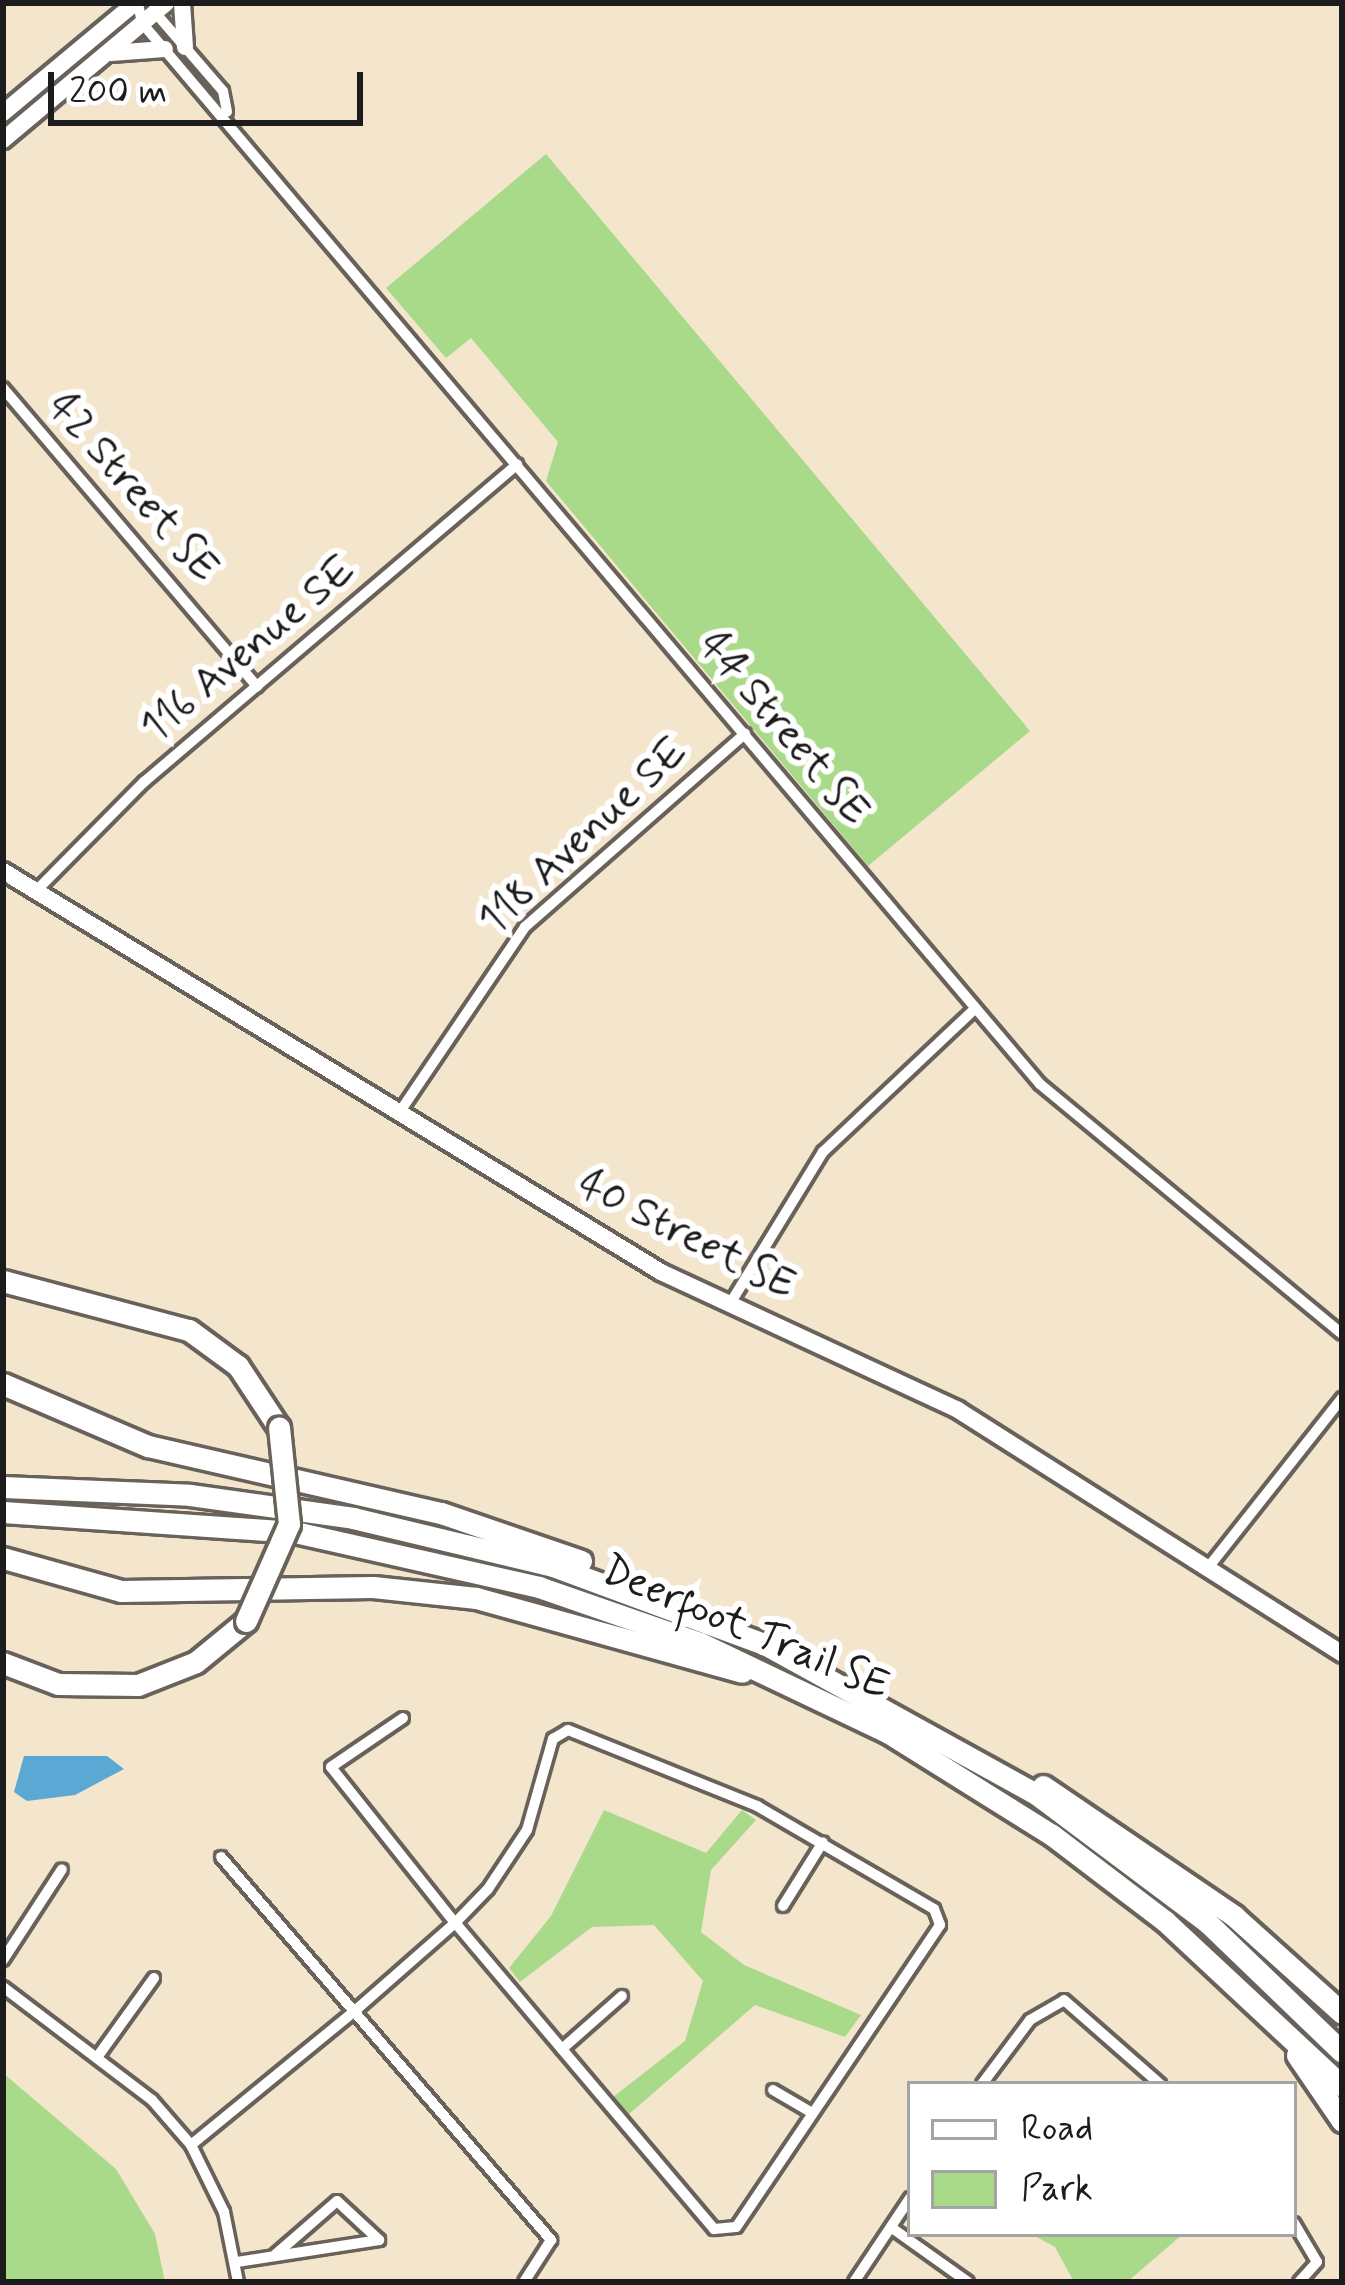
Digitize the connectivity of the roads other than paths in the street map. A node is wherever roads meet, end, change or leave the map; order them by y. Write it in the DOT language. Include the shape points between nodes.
graph roads {
  1 [pos="182,3"];
  2 [pos="146,8"];
  3 [pos="185,47"];
  4 [pos="164,49"];
  5 [pos="105,55"];
  6 [pos="227,112"];
  7 [pos="3,113"];
  8 [pos="3,140"];
  9 [pos="3,388"];
  10 [pos="517,465"];
  11 [pos="257,686"];
  12 [pos="746,734"];
  13 [pos="3,871"];
  14 [pos="33,895"];
  15 [pos="975,1009"];
  16 [pos="397,1116"];
  17 [pos="3,1281"];
  18 [pos="730,1302"];
  19 [pos="1342,1334"];
  20 [pos="3,1384"];
  21 [pos="1342,1398"];
  22 [pos="3,1487"];
  23 [pos="3,1512"];
  24 [pos="3,1558"];
  25 [pos="1205,1572"];
  26 [pos="717,1625"];
  27 [pos="1342,1654"];
  28 [pos="3,1663"];
  29 [pos="778,1678"];
  30 [pos="403,1718"];
  31 [pos="945,1738"];
  32 [pos="823,1842"];
  33 [pos="221,1857"];
  34 [pos="62,1869"];
  35 [pos="784,1906"];
  36 [pos="455,1923"];
  37 [pos="3,1960"];
  38 [pos="154,1978"];
  39 [pos="3,1987"];
  40 [pos="622,1996"];
  41 [pos="357,2009"];
  42 [pos="1342,2013"];
  43 [pos="1270,2014"];
  44 [pos="562,2049"];
  45 [pos="1342,2052"];
  46 [pos="98,2056"];
  47 [pos="984,2081"];
  48 [pos="1157,2081"];
  49 [pos="1342,2086"];
  50 [pos="773,2090"];
  51 [pos="809,2111"];
  52 [pos="1342,2121"];
  53 [pos="190,2145"];
  54 [pos="907,2203"];
  55 [pos="892,2228"];
  56 [pos="1297,2228"];
  57 [pos="276,2254"];
  58 [pos="236,2262"];
  59 [pos="238,2282"];
  60 [pos="524,2282"];
  61 [pos="854,2282"];
  62 [pos="968,2282"];
  63 [pos="1299,2282"];
  1 -- 3 [label="street"];
  2 -- 3 [label="street, 44 Street SE"];
  2 -- 4 [label="street, 44 Street SE"];
  2 -- 5 [label="street"];
  2 -- 7 [label="street"];
  3 -- 6 [label="street, 44 Street SE"];
  4 -- 5 [label="street"];
  4 -- 6 [label="street, 44 Street SE"];
  5 -- 8 [label="street"];
  6 -- 10 [label="street, 44 Street SE"];
  9 -- 11 [label="street, 42 Street SE"];
  10 -- 11 [label="street, 116 Avenue SE"];
  10 -- 12 [label="street, 44 Street SE"];
  11 -- 14 [label="street, 116 Avenue SE"];
  12 -- 15 [label="street, 44 Street SE"];
  12 -- 16 [label="street, 118 Avenue SE" via="525,927"];
  13 -- 14 [label="street, 40 Street SE"];
  14 -- 16 [label="street, 40 Street SE"];
  15 -- 18 [label="street" via="823,1152"];
  15 -- 19 [label="street, 44 Street SE" via="1040,1084"];
  16 -- 18 [label="street, 40 Street SE" via="661,1273"];
  17 -- 28 [label="highway, bridge" via="189,1330 238,1366 278,1428 289,1525 246,1621 196,1662 138,1685 58,1684"];
  18 -- 25 [label="street, 40 Street SE" via="958,1411"];
  20 -- 26 [label="highway" via="148,1446 441,1513 622,1575"];
  21 -- 25 [label="street"];
  22 -- 26 [label="highway, Deerfoot Trail SE" via="190,1495 352,1518 553,1566"];
  23 -- 29 [label="highway, Deerfoot Trail SE" via="243,1525 410,1553 594,1604"];
  24 -- 29 [label="highway" via="121,1591 374,1587 476,1598"];
  25 -- 27 [label="street, 40 Street SE"];
  26 -- 31 [label="highway, Deerfoot Trail SE"];
  29 -- 43 [label="highway, Deerfoot Trail SE" via="1052,1835"];
  30 -- 36 [label="street" via="331,1767"];
  31 -- 42 [label="highway" via="1074,1801 1234,1916"];
  31 -- 45 [label="highway, Deerfoot Trail SE" via="1156,1882"];
  32 -- 35 [label="street"];
  32 -- 36 [label="street" via="568,1730 553,1739 527,1830"];
  32 -- 51 [label="street" via="934,1909 940,1925"];
  33 -- 41 [label="street"];
  34 -- 37 [label="street"];
  36 -- 41 [label="street"];
  36 -- 44 [label="street"];
  38 -- 46 [label="street"];
  39 -- 46 [label="street"];
  40 -- 44 [label="street"];
  41 -- 53 [label="street"];
  41 -- 60 [label="street" via="551,2240"];
  43 -- 49 [label="highway, Deerfoot Trail SE"];
  43 -- 52 [label="highway"];
  44 -- 51 [label="street" via="714,2229 736,2227"];
  46 -- 53 [label="street"];
  47 -- 48 [label="street" via="1030,2020 1064,2000"];
  50 -- 51 [label="street"];
  53 -- 58 [label="street"];
  54 -- 55 [label="street"];
  55 -- 61 [label="street"];
  55 -- 62 [label="street"];
  56 -- 63 [label="street" via="1317,2262"];
  57 -- 57 [label="street" via="378,2247 379,2240 337,2201"];
  57 -- 58 [label="street"];
  58 -- 59 [label="street"];
}
